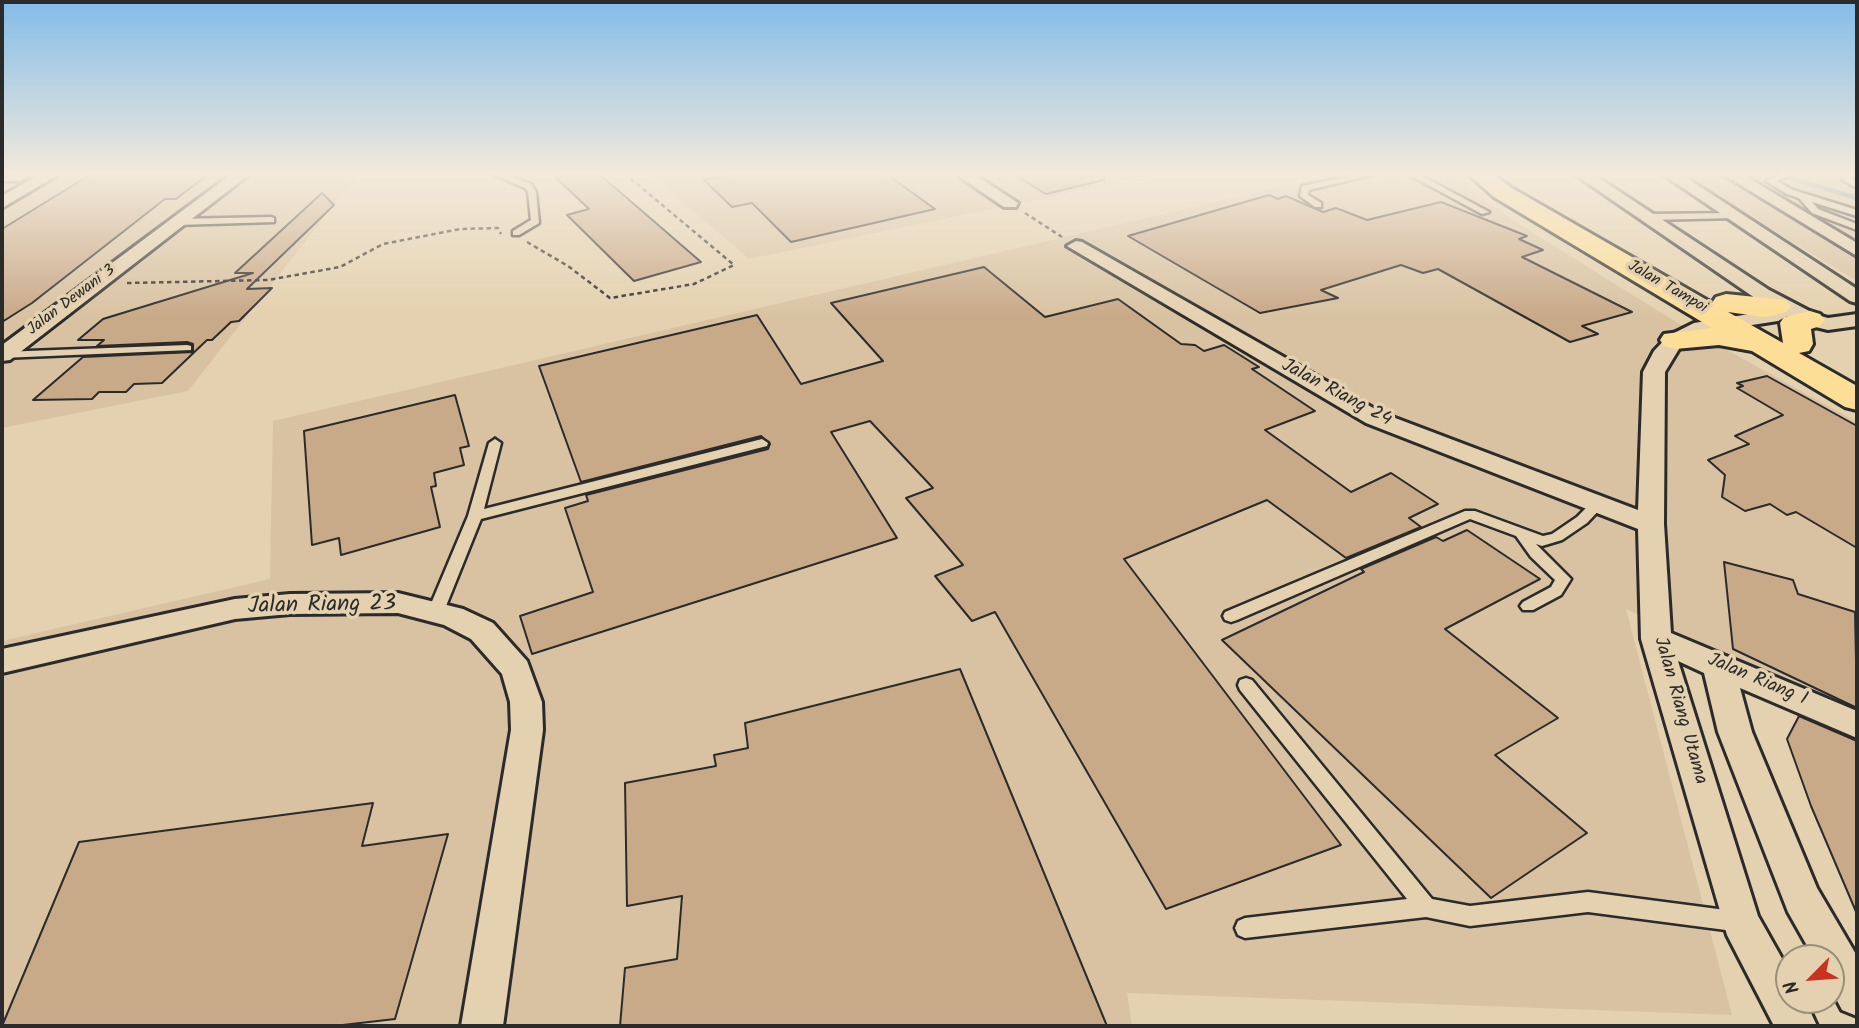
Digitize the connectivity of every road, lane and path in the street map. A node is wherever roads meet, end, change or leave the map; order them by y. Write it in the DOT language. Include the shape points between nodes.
graph roads {
  1 [pos="225,221"];
  2 [pos="536,221"];
  3 [pos="681,221"];
  4 [pos="1038,221"];
  5 [pos="1551,221"];
  6 [pos="1584,221"];
  7 [pos="1651,221"];
  8 [pos="1742,221"];
  9 [pos="1809,221"];
  10 [pos="176,222"];
  11 [pos="516,233"];
  12 [pos="503,239"];
  13 [pos="523,242"];
  14 [pos="1076,246"];
  15 [pos="1857,250"];
  16 [pos="1652,281"];
  17 [pos="94,284"];
  18 [pos="1857,297"];
  19 [pos="1749,309"];
  20 [pos="1857,320"];
  21 [pos="1675,340"];
  22 [pos="1797,340"];
  23 [pos="187,348"];
  24 [pos="2,355"];
  25 [pos="1857,377"];
  26 [pos="1857,400"];
  27 [pos="495,443"];
  28 [pos="762,443"];
  29 [pos="1597,505"];
  30 [pos="475,516"];
  31 [pos="1651,524"];
  32 [pos="1522,535"];
  33 [pos="1528,606"];
  34 [pos="436,611"];
  35 [pos="1231,615"];
  36 [pos="1656,639"];
  37 [pos="2,661"];
  38 [pos="1718,665"];
  39 [pos="1246,685"];
  40 [pos="1857,724"];
  41 [pos="1426,906"];
  42 [pos="1741,922"];
  43 [pos="1245,928"];
  44 [pos="1857,995"];
  45 [pos="482,1026"];
  46 [pos="1796,1026"];
  1 -- 10 [label="lane"];
  2 -- 11 [label="lane"];
  3 -- 13 [label="path" via="734,265 694,284 610,298 533,243"];
  4 -- 14 [label="path"];
  5 -- 16 [label="main road, Jalan Tampoi"];
  6 -- 19 [label="main road, Jalan Tampoi"];
  7 -- 19 [label="street"];
  8 -- 18 [label="street"];
  9 -- 15 [label="street"];
  10 -- 17 [label="street, Jalan Dewani 3"];
  12 -- 17 [label="path" via="498,228 460,229 383,244 340,267 268,280"];
  14 -- 29 [label="street, Jalan Riang 24" via="1374,418"];
  16 -- 19 [label="main road, Jalan Tampoi"];
  16 -- 21 [label="main road" via="1683,310 1686,324"];
  17 -- 24 [label="street, Jalan Dewani 3"];
  19 -- 21 [label="street"];
  19 -- 22 [label="main road, Jalan Tampoi"];
  19 -- 22 [label="street"];
  20 -- 22 [label="street" via="1828,324"];
  21 -- 22 [label="main road" via="1719,336"];
  21 -- 31 [label="street, Jalan Riang Utama" via="1654,372"];
  22 -- 25 [label="main road, Jalan Tampoi"];
  22 -- 26 [label="main road, Jalan Tampoi"];
  23 -- 24 [label="lane"];
  27 -- 30 [label="lane"];
  28 -- 30 [label="lane"];
  29 -- 31 [label="street, Jalan Riang 24"];
  29 -- 32 [label="lane" via="1557,537 1542,541"];
  30 -- 34 [label="lane"];
  31 -- 36 [label="street, Jalan Riang Utama"];
  32 -- 33 [label="lane" via="1563,579 1556,591"];
  32 -- 35 [label="lane" via="1470,514"];
  34 -- 37 [label="street, Jalan Riang 23" via="398,603 235,609"];
  34 -- 45 [label="street, Jalan Riang 23" via="469,623 493,640 516,669 526,702 520,794"];
  36 -- 38 [label="street, Jalan Riang 1"];
  36 -- 42 [label="street, Jalan Riang Utama"];
  38 -- 40 [label="street, Jalan Riang 1"];
  38 -- 44 [label="street" via="1735,732 1802,899"];
  39 -- 41 [label="lane"];
  41 -- 42 [label="lane" via="1470,916 1588,902"];
  41 -- 43 [label="lane"];
  42 -- 46 [label="street, Jalan Riang Utama"];
}
